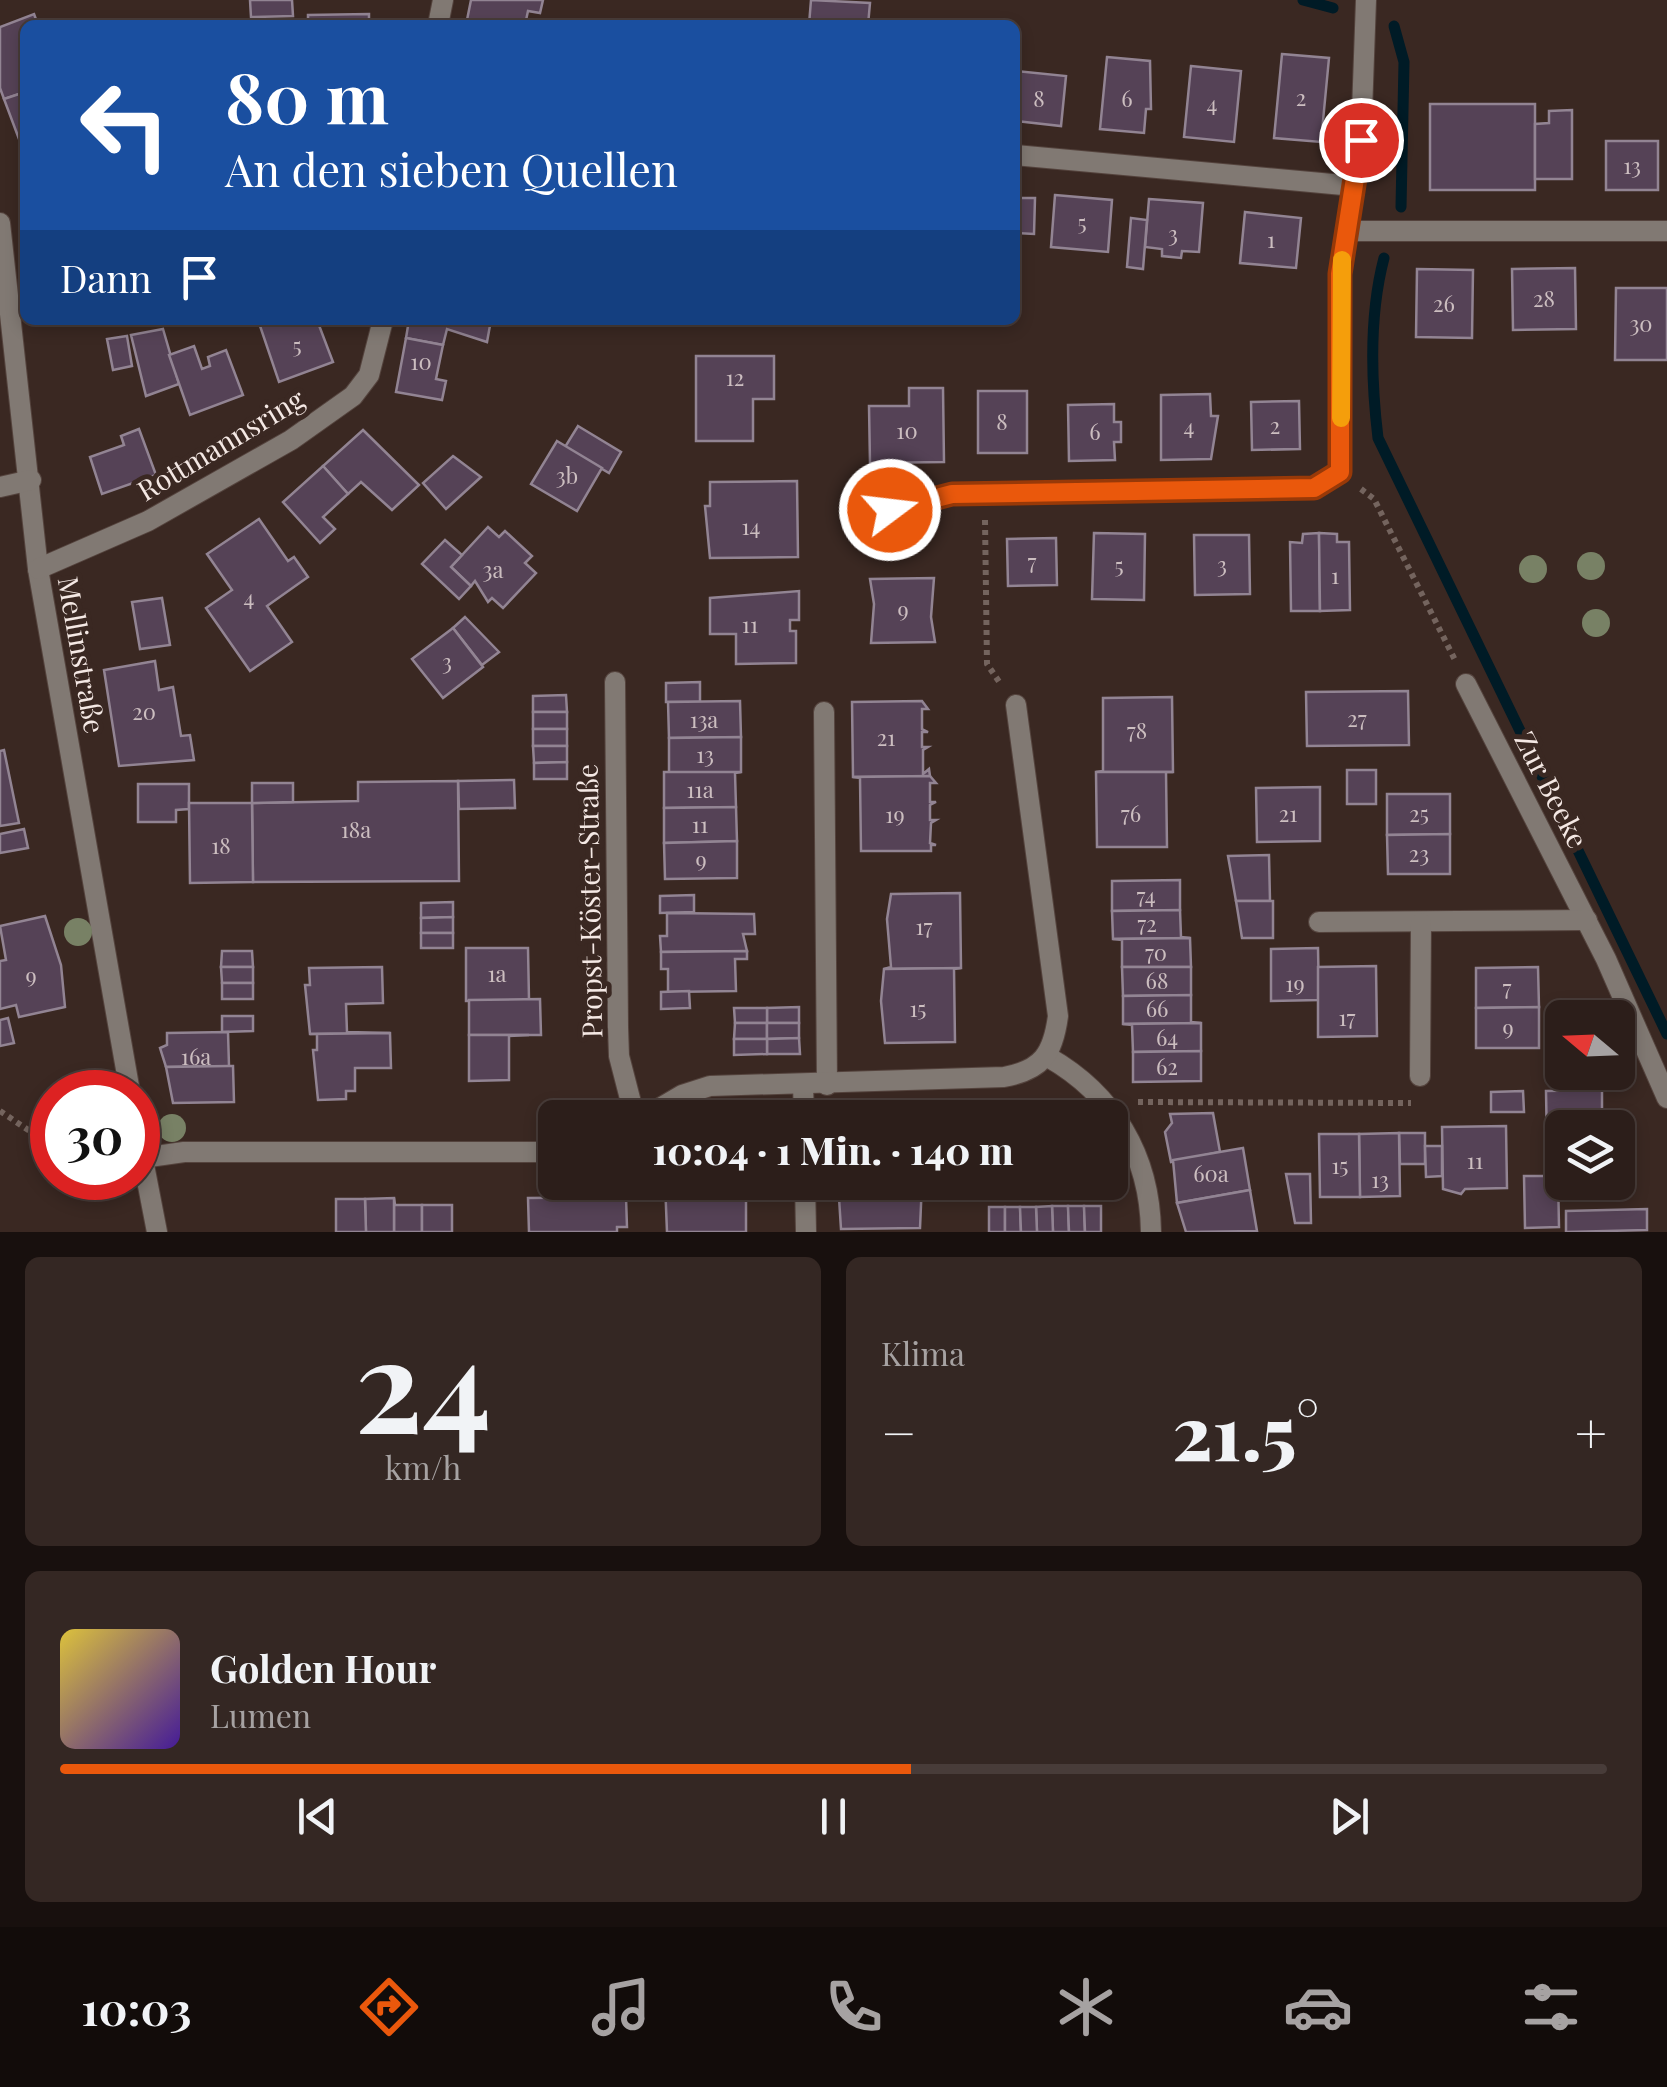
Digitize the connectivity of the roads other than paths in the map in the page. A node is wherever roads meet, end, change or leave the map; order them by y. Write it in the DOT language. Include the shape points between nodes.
graph roads {
  1 [pos="1366,0"];
  2 [pos="1020,154"];
  3 [pos="1354,186"];
  4 [pos="0,223"];
  5 [pos="1347,231"];
  6 [pos="1667,231"];
  7 [pos="382,325"];
  8 [pos="31,480"];
  9 [pos="0,487"];
  10 [pos="890,510"];
  11 [pos="38,569"];
  12 [pos="615,682"];
  13 [pos="1466,684"];
  14 [pos="1016,705"];
  15 [pos="824,712"];
  16 [pos="1586,920"];
  17 [pos="1318,922"];
  18 [pos="1421,923"];
  19 [pos="1048,1057"];
  20 [pos="126,1070"];
  21 [pos="1420,1076"];
  22 [pos="803,1085"];
  23 [pos="827,1085"];
  24 [pos="1667,1098"];
  25 [pos="630,1100"];
  26 [pos="674,1100"];
  27 [pos="803,1100"];
  28 [pos="538,1152"];
  29 [pos="160,1155"];
  30 [pos="151,1200"];
  31 [pos="805,1200"];
  32 [pos="157,1232"];
  33 [pos="806,1232"];
  34 [pos="1151,1232"];
  1 -- 3 [label="street"];
  2 -- 3 [label="street"];
  3 -- 5 [label="street"];
  4 -- 8 [label="street, Mellinstraße"];
  5 -- 6 [label="street"];
  5 -- 10 [label="street" via="1340,274 1340,472 1314,488 952,494"];
  7 -- 11 [label="street, Rottmannsring" via="369,375 353,396 174,507"];
  8 -- 9 [label="street"];
  8 -- 11 [label="street, Mellinstraße"];
  11 -- 20 [label="street, Mellinstraße"];
  12 -- 25 [label="street, Propst-Köster-Straße" via="619,1056"];
  13 -- 16 [label="street, Zur Beeke"];
  14 -- 19 [label="street" via="1058,1016"];
  15 -- 23 [label="street"];
  16 -- 18 [label="street"];
  16 -- 24 [label="street, Zur Beeke"];
  17 -- 18 [label="street"];
  18 -- 21 [label="street"];
  19 -- 23 [label="street" via="1024,1074 1004,1077"];
  19 -- 34 [label="street" via="1107,1102 1134,1147"];
  22 -- 23 [label="street"];
  22 -- 26 [label="street" via="710,1086"];
  22 -- 27 [label="street"];
  28 -- 29 [label="street"];
  30 -- 32 [label="street"];
  31 -- 33 [label="street"];
}
